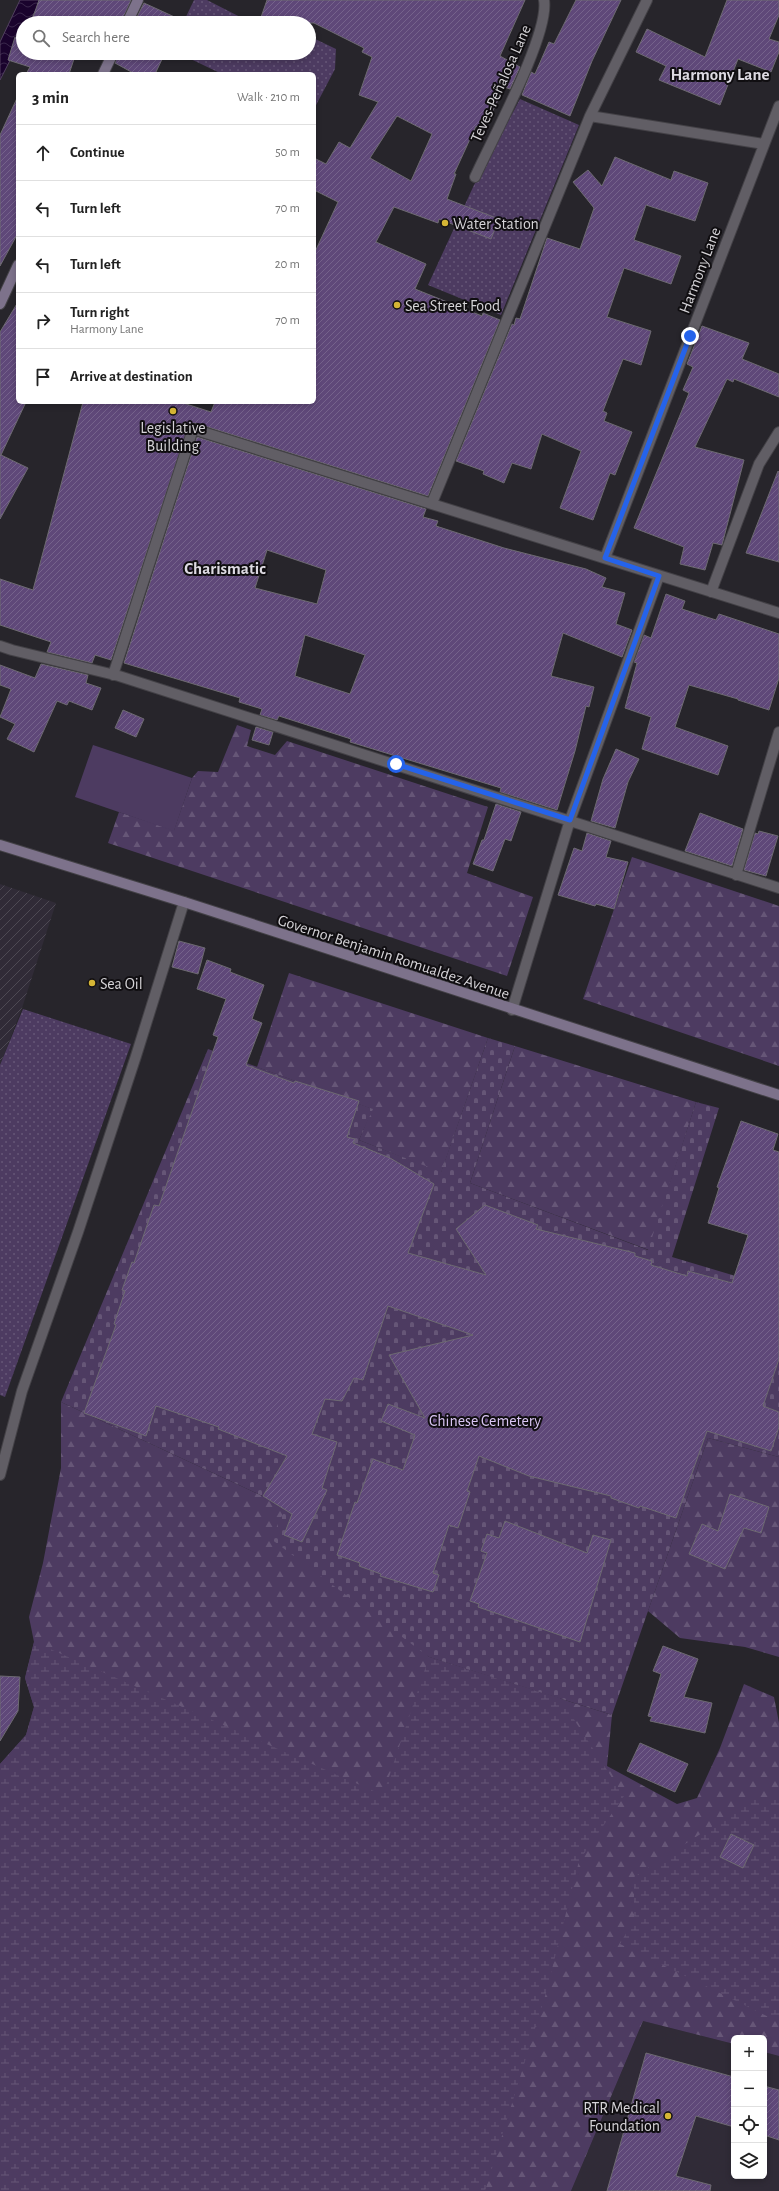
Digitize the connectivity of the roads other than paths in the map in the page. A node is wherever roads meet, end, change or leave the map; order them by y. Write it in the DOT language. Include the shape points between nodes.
graph roads {
  1 [pos="138,0"];
  2 [pos="544,0"];
  3 [pos="647,0"];
  4 [pos="131,16"];
  5 [pos="110,60"];
  6 [pos="105,72"];
  7 [pos="779,106"];
  8 [pos="590,116"];
  9 [pos="764,144"];
  10 [pos="475,176"];
  11 [pos="16,269"];
  12 [pos="0,304"];
  13 [pos="779,432"];
  14 [pos="432,503"];
  15 [pos="605,558"];
  16 [pos="659,576"];
  17 [pos="711,592"];
  18 [pos="779,614"];
  19 [pos="0,646"];
  20 [pos="113,675"];
  21 [pos="779,732"];
  22 [pos="570,820"];
  23 [pos="0,845"];
  24 [pos="736,875"];
  25 [pos="779,888"];
  26 [pos="184,902"];
  27 [pos="512,1010"];
  28 [pos="779,1095"];
  29 [pos="0,1475"];
  1 -- 4 [label="main road"];
  2 -- 10 [label="street, Teves-Peñalosa Lane" via="544,21 532,55"];
  3 -- 8 [label="street"];
  5 -- 6 [label="main road"];
  7 -- 9 [label="street, Harmony Lane"];
  8 -- 9 [label="street"];
  8 -- 14 [label="street"];
  9 -- 15 [label="street, Harmony Lane"];
  11 -- 12 [label="main road"];
  13 -- 17 [label="street" via="759,464"];
  14 -- 15 [label="street"];
  14 -- 20 [label="street" via="193,429"];
  15 -- 16 [label="street"];
  16 -- 17 [label="street"];
  16 -- 22 [label="street"];
  17 -- 18 [label="street"];
  19 -- 20 [label="street"];
  20 -- 22 [label="street"];
  21 -- 24 [label="street"];
  22 -- 24 [label="street"];
  22 -- 27 [label="street"];
  23 -- 26 [label="main road, Governor Benjamin Romualdez Avenue"];
  24 -- 25 [label="street"];
  26 -- 27 [label="main road, Governor Benjamin Romualdez Avenue"];
  26 -- 29 [label="street" via="78,1232 22,1391"];
  27 -- 28 [label="main road, Governor Benjamin Romualdez Avenue"];
}
